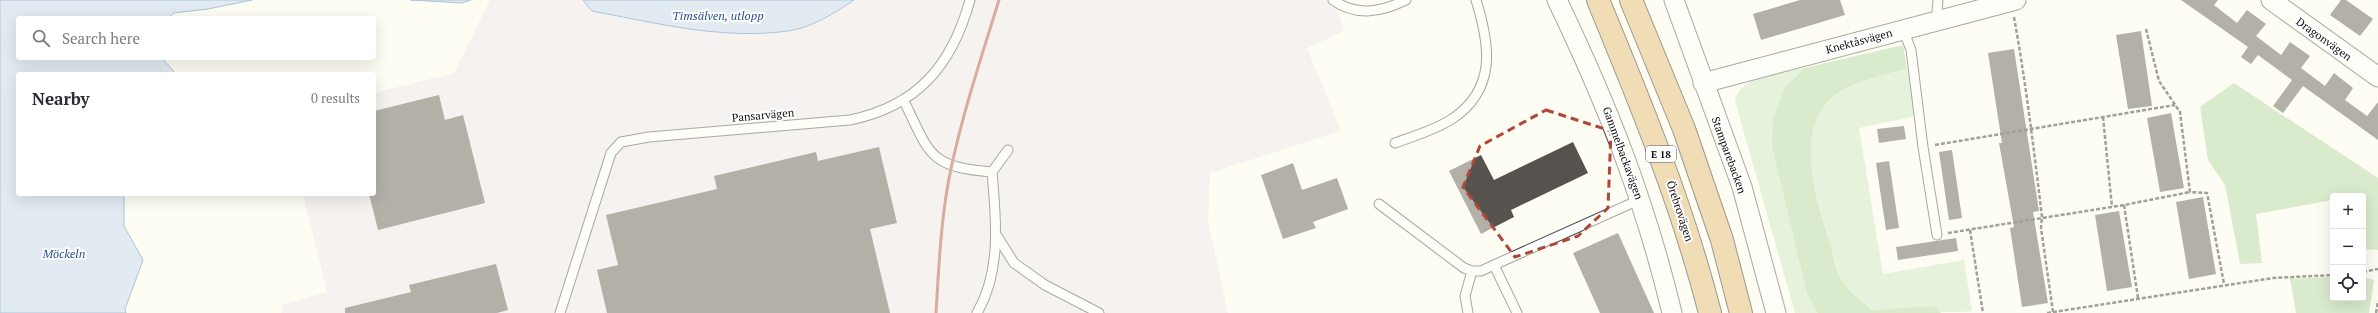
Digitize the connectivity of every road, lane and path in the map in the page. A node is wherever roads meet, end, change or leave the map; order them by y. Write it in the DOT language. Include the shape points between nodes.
graph roads {
  1 [pos="970,0"];
  2 [pos="1333,0"];
  3 [pos="1406,0"];
  4 [pos="1476,0"];
  5 [pos="1557,0"];
  6 [pos="1598,0"];
  7 [pos="1631,0"];
  8 [pos="1674,0"];
  9 [pos="1938,0"];
  10 [pos="2014,0"];
  11 [pos="2271,0"];
  12 [pos="1939,20"];
  13 [pos="1903,29"];
  14 [pos="2146,29"];
  15 [pos="2378,77"];
  16 [pos="1703,83"];
  17 [pos="904,101"];
  18 [pos="2175,104"];
  19 [pos="2103,117"];
  20 [pos="2031,129"];
  21 [pos="1395,143"];
  22 [pos="1923,147"];
  23 [pos="1008,150"];
  24 [pos="992,172"];
  25 [pos="2190,192"];
  26 [pos="1641,199"];
  27 [pos="1379,204"];
  28 [pos="2124,205"];
  29 [pos="2112,207"];
  30 [pos="2042,217"];
  31 [pos="1970,230"];
  32 [pos="1937,235"];
  33 [pos="997,236"];
  34 [pos="1494,266"];
  35 [pos="2378,269"];
  36 [pos="1472,271"];
  37 [pos="2366,271"];
  38 [pos="2330,275"];
  39 [pos="2224,285"];
  40 [pos="2138,298"];
  41 [pos="2378,301"];
  42 [pos="2053,312"];
  43 [pos="560,313"];
  44 [pos="977,313"];
  45 [pos="1099,313"];
  46 [pos="1468,313"];
  47 [pos="1517,313"];
  48 [pos="1672,313"];
  49 [pos="1710,313"];
  50 [pos="1741,313"];
  51 [pos="1776,313"];
  52 [pos="1983,313"];
  53 [pos="2047,313"];
  54 [pos="2376,313"];
  1 -- 17 [label="lane, Pansarvägen" via="944,62 933,78"];
  2 -- 3 [label="lane" via="1359,11 1385,10"];
  4 -- 21 [label="lane" via="1485,26 1488,55 1482,82 1471,101 1452,119"];
  5 -- 26 [label="street, Gammelbackavägen" via="1610,115"];
  6 -- 49 [label="highway, Örebrovägen / E 18" via="1675,193"];
  7 -- 50 [label="highway, E 18" via="1684,129 1722,240"];
  8 -- 16 [label="street, Stamparebacken"];
  9 -- 12 [label="lane"];
  10 -- 12 [label="street, Knektåsvägen"];
  10 -- 20 [label="path"];
  11 -- 15 [label="street, Dragonvägen"];
  12 -- 13 [label="street, Knektåsvägen"];
  13 -- 16 [label="street, Knektåsvägen"];
  13 -- 22 [label="lane" via="1911,50"];
  14 -- 18 [label="path" via="2159,80"];
  16 -- 51 [label="street, Stamparebacken" via="1742,187"];
  17 -- 24 [label="lane" via="926,147 934,157 965,170"];
  17 -- 43 [label="lane, Pansarvägen" via="882,112 850,120 649,137 621,142 611,153"];
  18 -- 19 [label="path"];
  18 -- 25 [label="path" via="2180,112"];
  19 -- 20 [label="path"];
  19 -- 29 [label="path"];
  20 -- 22 [label="path"];
  20 -- 30 [label="path"];
  22 -- 32 [label="lane"];
  23 -- 24 [label="lane"];
  24 -- 33 [label="lane"];
  25 -- 28 [label="path"];
  25 -- 39 [label="path" via="2207,193"];
  26 -- 34 [label="lane"];
  26 -- 48 [label="street, Gammelbackavägen"];
  27 -- 36 [label="lane" via="1455,262"];
  28 -- 29 [label="path"];
  28 -- 40 [label="path"];
  29 -- 30 [label="path"];
  30 -- 31 [label="path"];
  30 -- 42 [label="path" via="2041,228"];
  31 -- 32 [label="path"];
  31 -- 52 [label="path"];
  33 -- 44 [label="lane" via="992,270"];
  33 -- 45 [label="lane" via="1014,263 1045,285"];
  34 -- 36 [label="lane"];
  34 -- 47 [label="lane"];
  35 -- 37 [label="path"];
  36 -- 46 [label="lane" via="1465,296"];
  38 -- 39 [label="path" via="2273,278"];
  39 -- 40 [label="path"];
  40 -- 42 [label="path"];
  41 -- 54 [label="path"];
  42 -- 53 [label="path"];
}
